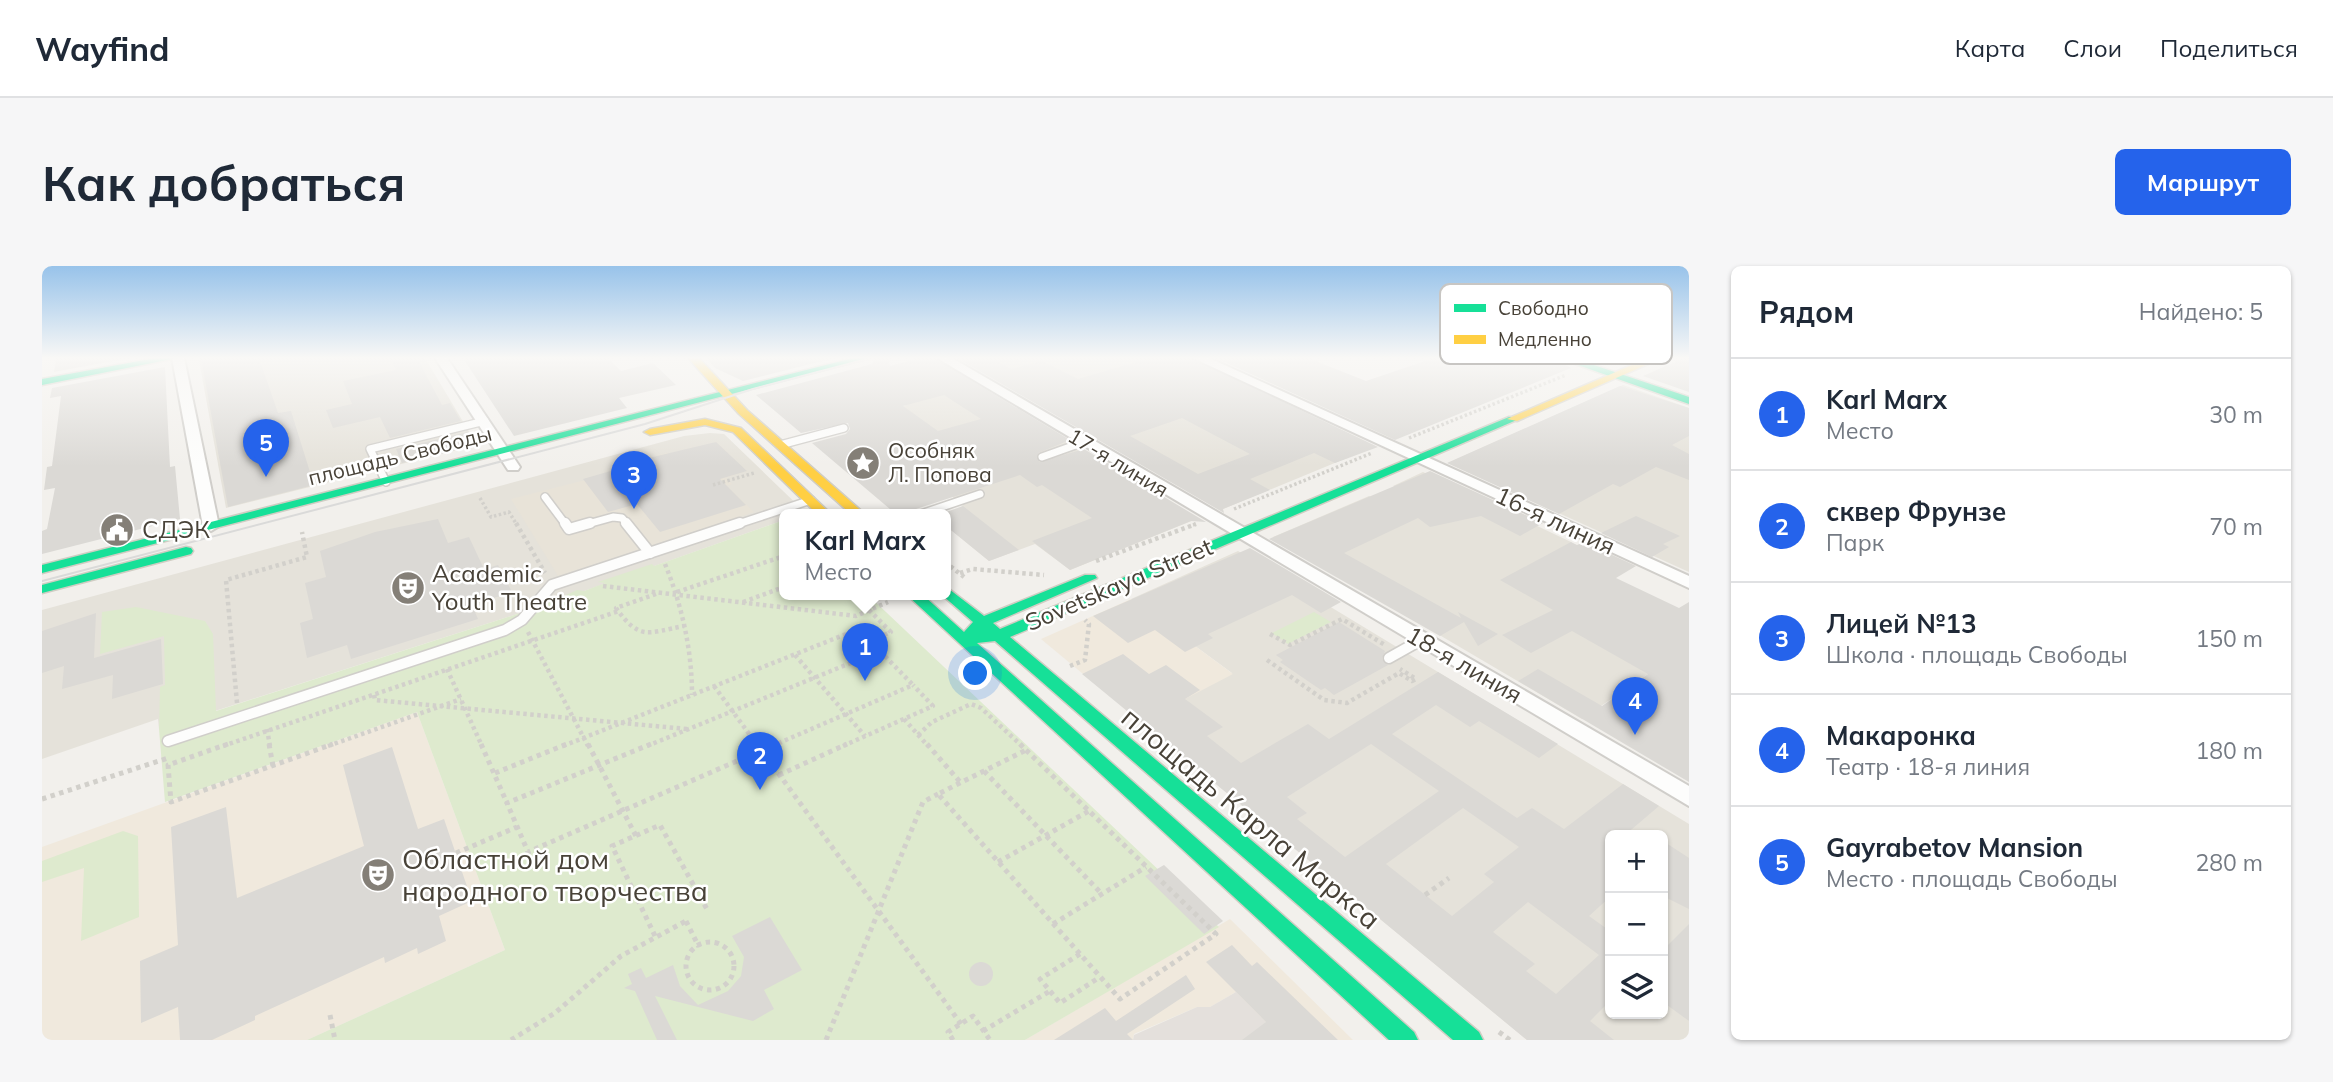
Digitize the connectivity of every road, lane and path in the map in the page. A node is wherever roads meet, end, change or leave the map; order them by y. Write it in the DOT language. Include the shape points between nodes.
graph roads {
  1 [pos="185,394"];
  2 [pos="466,394"];
  3 [pos="728,394"];
  4 [pos="1004,394"];
  5 [pos="1279,394"];
  6 [pos="1537,394"];
  7 [pos="1572,394"];
  8 [pos="1669,394"];
  9 [pos="1689,401"];
  10 [pos="485,421"];
  11 [pos="679,425"];
  12 [pos="844,428"];
  13 [pos="631,437"];
  14 [pos="1084,442"];
  15 [pos="780,445"];
  16 [pos="1402,450"];
  17 [pos="504,451"];
  18 [pos="1042,457"];
  19 [pos="1420,458"];
  20 [pos="520,466"];
  21 [pos="493,473"];
  22 [pos="754,473"];
  23 [pos="386,481"];
  24 [pos="713,485"];
  25 [pos="980,494"];
  26 [pos="545,497"];
  27 [pos="480,498"];
  28 [pos="812,500"];
  29 [pos="785,509"];
  30 [pos="820,509"];
  31 [pos="853,509"];
  32 [pos="936,509"];
  33 [pos="779,511"];
  34 [pos="1214,524"];
  35 [pos="211,526"];
  36 [pos="302,532"];
  37 [pos="1240,534"];
  38 [pos="197,548"];
  39 [pos="654,552"];
  40 [pos="779,558"];
  41 [pos="951,566"];
  42 [pos="1102,566"];
  43 [pos="42,569"];
  44 [pos="960,573"];
  45 [pos="967,579"];
  46 [pos="1043,580"];
  47 [pos="564,582"];
  48 [pos="1689,583"];
  49 [pos="552,586"];
  50 [pos="42,589"];
  51 [pos="779,589"];
  52 [pos="660,593"];
  53 [pos="678,594"];
  54 [pos="951,594"];
  55 [pos="920,600"];
  56 [pos="741,602"];
  57 [pos="888,602"];
  58 [pos="869,610"];
  59 [pos="619,611"];
  60 [pos="1077,614"];
  61 [pos="522,620"];
  62 [pos="982,622"];
  63 [pos="684,626"];
  64 [pos="1270,634"];
  65 [pos="998,636"];
  66 [pos="965,640"];
  67 [pos="1422,640"];
  68 [pos="533,641"];
  69 [pos="870,641"];
  70 [pos="880,651"];
  71 [pos="440,652"];
  72 [pos="794,655"];
  73 [pos="1394,656"];
  74 [pos="1267,660"];
  75 [pos="1070,666"];
  76 [pos="447,670"];
  77 [pos="814,678"];
  78 [pos="913,685"];
  79 [pos="714,686"];
  80 [pos="374,695"];
  81 [pos="692,695"];
  82 [pos="461,699"];
  83 [pos="443,706"];
  84 [pos="465,708"];
  85 [pos="264,709"];
  86 [pos="732,711"];
  87 [pos="845,714"];
  88 [pos="239,718"];
  89 [pos="575,719"];
  90 [pos="904,719"];
  91 [pos="620,723"];
  92 [pos="687,730"];
  93 [pos="268,731"];
  94 [pos="918,735"];
  95 [pos="865,736"];
  96 [pos="585,737"];
  97 [pos="168,741"];
  98 [pos="1026,750"];
  99 [pos="761,751"];
  100 [pos="168,758"];
  101 [pos="600,765"];
  102 [pos="274,766"];
  103 [pos="984,771"];
  104 [pos="495,773"];
  105 [pos="779,775"];
  106 [pos="961,783"];
  107 [pos="938,794"];
  108 [pos="1689,797"];
  109 [pos="42,799"];
  110 [pos="507,803"];
  111 [pos="624,810"];
  112 [pos="1089,811"];
  113 [pos="517,827"];
  114 [pos="636,836"];
  115 [pos="1046,836"];
  116 [pos="834,850"];
  117 [pos="456,853"];
  118 [pos="821,857"];
  119 [pos="998,862"];
  120 [pos="1146,867"];
  121 [pos="1449,878"];
  122 [pos="1102,894"];
  123 [pos="1425,895"];
  124 [pos="720,905"];
  125 [pos="709,910"];
  126 [pos="879,912"];
  127 [pos="686,921"];
  128 [pos="1053,923"];
  129 [pos="655,936"];
  130 [pos="699,947"];
  131 [pos="1080,954"];
  132 [pos="1100,977"];
  133 [pos="1050,991"];
  134 [pos="330,1015"];
  135 [pos="961,1024"];
  136 [pos="983,1031"];
  137 [pos="335,1040"];
  138 [pos="511,1040"];
  139 [pos="826,1040"];
  140 [pos="953,1040"];
  141 [pos="990,1040"];
  142 [pos="1406,1040"];
  143 [pos="1471,1040"];
  1 -- 35 [label="street"];
  2 -- 10 [label="street"];
  3 -- 11 [label="main road"];
  3 -- 15 [label="main road"];
  3 -- 17 [label="main road, площадь Свободы"];
  4 -- 14 [label="street, 17-я линия"];
  5 -- 16 [label="street"];
  6 -- 16 [label="main road, Sovetskaya Street"];
  7 -- 19 [label="main road, Sovetskaya Street"];
  8 -- 9 [label="main road"];
  10 -- 17 [label="street"];
  10 -- 23 [label="lane" via="370,449"];
  11 -- 13 [label="main road"];
  11 -- 28 [label="main road" via="713,421 737,430"];
  12 -- 15 [label="lane"];
  14 -- 18 [label="lane"];
  14 -- 34 [label="street, 17-я линия"];
  15 -- 31 [label="main road"];
  16 -- 19 [label="street"];
  16 -- 34 [label="main road, Sovetskaya Street"];
  17 -- 20 [label="street"];
  17 -- 23 [label="main road, площадь Свободы"];
  19 -- 37 [label="main road, Sovetskaya Street"];
  19 -- 48 [label="street, 16-я линия"];
  20 -- 21 [label="main road, площадь Свободы"];
  22 -- 24 [label="path"];
  23 -- 35 [label="main road, площадь Свободы"];
  25 -- 32 [label="lane"];
  26 -- 39 [label="lane" via="569,529 622,518"];
  27 -- 49 [label="path" via="491,517 509,512"];
  28 -- 29 [label="lane"];
  28 -- 30 [label="main road"];
  33 -- 39 [label="lane"];
  34 -- 37 [label="street, Sovetskaya Street"];
  34 -- 42 [label="path"];
  35 -- 43 [label="main road, площадь Свободы"];
  36 -- 88 [label="path" via="307,557 226,580"];
  37 -- 65 [label="main road, Sovetskaya Street"];
  37 -- 67 [label="street, 18-я линия"];
  38 -- 50 [label="main road"];
  39 -- 47 [label="lane"];
  39 -- 53 [label="path"];
  40 -- 53 [label="path"];
  41 -- 44 [label="path"];
  42 -- 62 [label="main road, Sovetskaya Street"];
  44 -- 45 [label="path"];
  44 -- 46 [label="path" via="973,569 1056,576"];
  47 -- 49 [label="lane"];
  47 -- 52 [label="path"];
  49 -- 61 [label="lane"];
  51 -- 56 [label="path"];
  52 -- 53 [label="path"];
  52 -- 59 [label="path" via="617,608"];
  53 -- 56 [label="path"];
  53 -- 63 [label="path"];
  54 -- 62 [label="main road, площадь Карла Маркса"];
  55 -- 66 [label="main road"];
  56 -- 58 [label="path" via="856,616"];
  57 -- 58 [label="path"];
  58 -- 69 [label="path" via="891,632"];
  59 -- 63 [label="path" via="631,629 646,632"];
  59 -- 68 [label="path"];
  60 -- 75 [label="path" via="1089,624 1085,660"];
  61 -- 68 [label="path"];
  61 -- 71 [label="lane"];
  62 -- 65 [label="main road, площадь Карла Маркса"];
  62 -- 66 [label="main road"];
  63 -- 81 [label="path"];
  64 -- 73 [label="path" via="1288,646 1342,619"];
  65 -- 66 [label="main road"];
  65 -- 143 [label="main road, площадь Карла Маркса"];
  66 -- 142 [label="main road"];
  67 -- 73 [label="lane"];
  67 -- 108 [label="street, 18-я линия"];
  68 -- 76 [label="path"];
  68 -- 89 [label="path"];
  69 -- 70 [label="path"];
  69 -- 72 [label="path" via="859,629"];
  70 -- 77 [label="path"];
  70 -- 78 [label="path"];
  71 -- 76 [label="path"];
  71 -- 85 [label="lane"];
  72 -- 77 [label="path"];
  72 -- 79 [label="path"];
  73 -- 74 [label="path" via="1406,658 1393,665 1416,679 1399,673 1347,703 1324,700"];
  76 -- 80 [label="path"];
  76 -- 82 [label="path"];
  77 -- 86 [label="path"];
  77 -- 87 [label="path"];
  78 -- 87 [label="path"];
  78 -- 90 [label="path" via="933,706"];
  79 -- 81 [label="path"];
  79 -- 86 [label="path"];
  80 -- 83 [label="path" via="375,700"];
  80 -- 93 [label="path"];
  81 -- 91 [label="path"];
  82 -- 83 [label="path"];
  82 -- 84 [label="path"];
  83 -- 84 [label="path"];
  83 -- 102 [label="path"];
  84 -- 89 [label="path"];
  84 -- 104 [label="path"];
  85 -- 88 [label="lane"];
  85 -- 93 [label="path"];
  86 -- 92 [label="path"];
  86 -- 99 [label="path"];
  87 -- 95 [label="path"];
  87 -- 99 [label="path"];
  88 -- 97 [label="lane"];
  89 -- 91 [label="path"];
  89 -- 96 [label="path"];
  90 -- 94 [label="path"];
  90 -- 95 [label="path"];
  91 -- 92 [label="path"];
  91 -- 96 [label="path"];
  92 -- 101 [label="path"];
  93 -- 102 [label="path"];
  93 -- 102 [label="path" via="169,765 171,802"];
  94 -- 98 [label="path" via="932,722 971,704"];
  94 -- 106 [label="path"];
  95 -- 105 [label="path"];
  96 -- 101 [label="path"];
  96 -- 104 [label="path"];
  98 -- 103 [label="path"];
  98 -- 112 [label="path"];
  99 -- 105 [label="path"];
  99 -- 111 [label="path"];
  100 -- 109 [label="path"];
  101 -- 110 [label="path"];
  101 -- 111 [label="path"];
  103 -- 106 [label="path"];
  103 -- 115 [label="path"];
  104 -- 110 [label="path"];
  105 -- 116 [label="path"];
  106 -- 107 [label="path"];
  107 -- 119 [label="path"];
  107 -- 126 [label="path" via="923,802"];
  110 -- 113 [label="path"];
  111 -- 113 [label="path" via="528,852"];
  111 -- 114 [label="path"];
  112 -- 115 [label="path"];
  112 -- 120 [label="path"];
  113 -- 117 [label="path"];
  114 -- 125 [label="path" via="660,825"];
  114 -- 129 [label="path" via="612,846"];
  115 -- 119 [label="path"];
  115 -- 122 [label="path"];
  116 -- 118 [label="path"];
  116 -- 126 [label="path"];
  119 -- 128 [label="path"];
  120 -- 122 [label="path"];
  120 -- 132 [label="path" via="1216,934 1120,999"];
  121 -- 123 [label="path"];
  122 -- 128 [label="path"];
  124 -- 125 [label="path"];
  125 -- 127 [label="path"];
  126 -- 135 [label="path"];
  126 -- 139 [label="path"];
  127 -- 129 [label="path"];
  127 -- 130 [label="path"];
  128 -- 131 [label="path"];
  129 -- 138 [label="path" via="621,956 555,1013"];
  130 -- 130 [label="path" via="685,962 685,975 697,987 715,988 733,973 734,956 722,945"];
  131 -- 132 [label="path"];
  131 -- 133 [label="path" via="1040,979"];
  132 -- 133 [label="path" via="1060,1003"];
  133 -- 136 [label="path"];
  134 -- 137 [label="path"];
  135 -- 136 [label="path" via="974,1016"];
  135 -- 140 [label="path" via="948,1032"];
  136 -- 141 [label="path"];
}
